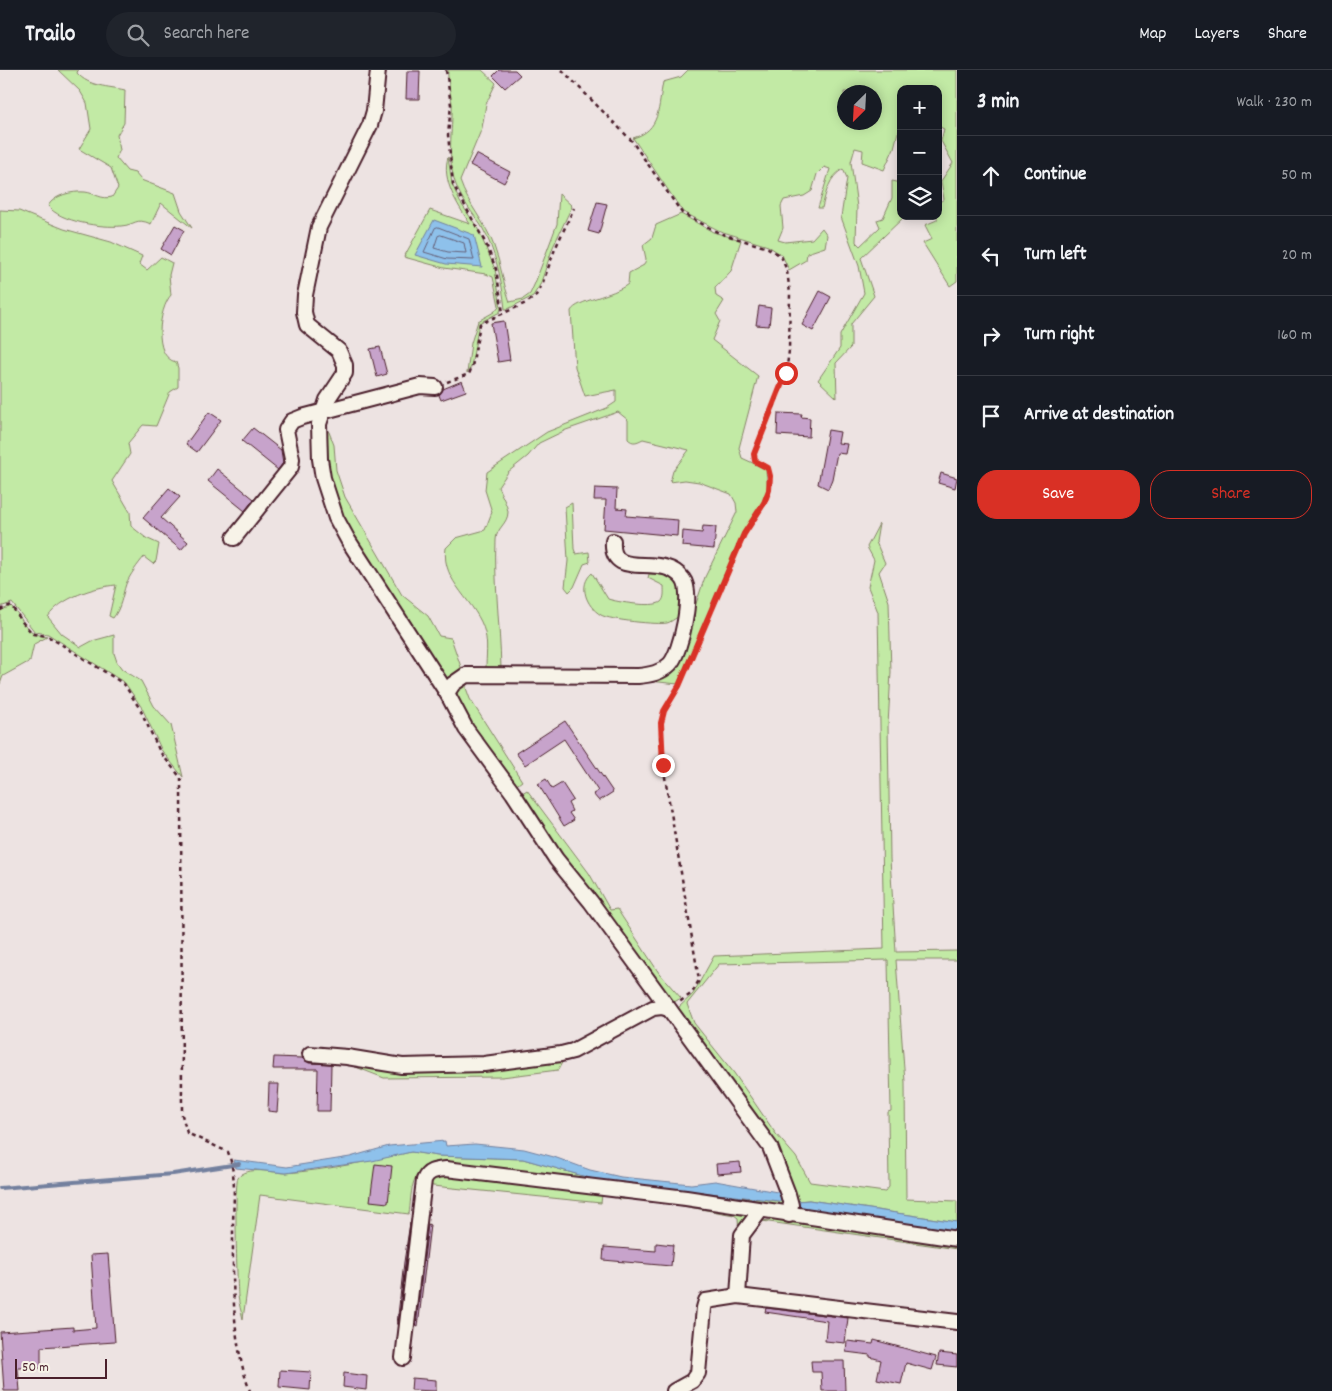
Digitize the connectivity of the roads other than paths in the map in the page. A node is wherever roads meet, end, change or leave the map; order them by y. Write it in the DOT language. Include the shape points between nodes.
graph roads {
  1 [pos="378,70"];
  2 [pos="435,387"];
  3 [pos="322,411"];
  4 [pos="234,538"];
  5 [pos="614,541"];
  6 [pos="447,692"];
  7 [pos="669,1009"];
  8 [pos="310,1054"];
  9 [pos="789,1205"];
  10 [pos="760,1211"];
  11 [pos="957,1239"];
  12 [pos="738,1296"];
  13 [pos="957,1322"];
  14 [pos="403,1358"];
  15 [pos="674,1391"];
  1 -- 3 [label="street" via="370,125 319,227 305,294 304,312 308,325 339,351 346,365"];
  2 -- 3 [label="street" via="420,386"];
  3 -- 4 [label="street" via="292,422 286,430 291,467"];
  3 -- 6 [label="street" via="320,459 336,518"];
  5 -- 6 [label="street" via="612,553 617,560 624,564 662,566 674,570 686,583 688,600 678,650 665,668 654,674 638,676 466,675"];
  6 -- 7 [label="street" via="466,729 551,852"];
  7 -- 8 [label="street" via="653,1008 573,1051 484,1064 402,1066"];
  7 -- 9 [label="street" via="770,1147"];
  9 -- 10 [label="street"];
  9 -- 11 [label="street"];
  10 -- 12 [label="street" via="742,1235"];
  10 -- 14 [label="street" via="530,1178 434,1170 426,1174 424,1180"];
  12 -- 13 [label="street"];
  12 -- 15 [label="street" via="706,1301 698,1373 692,1381"];
}
